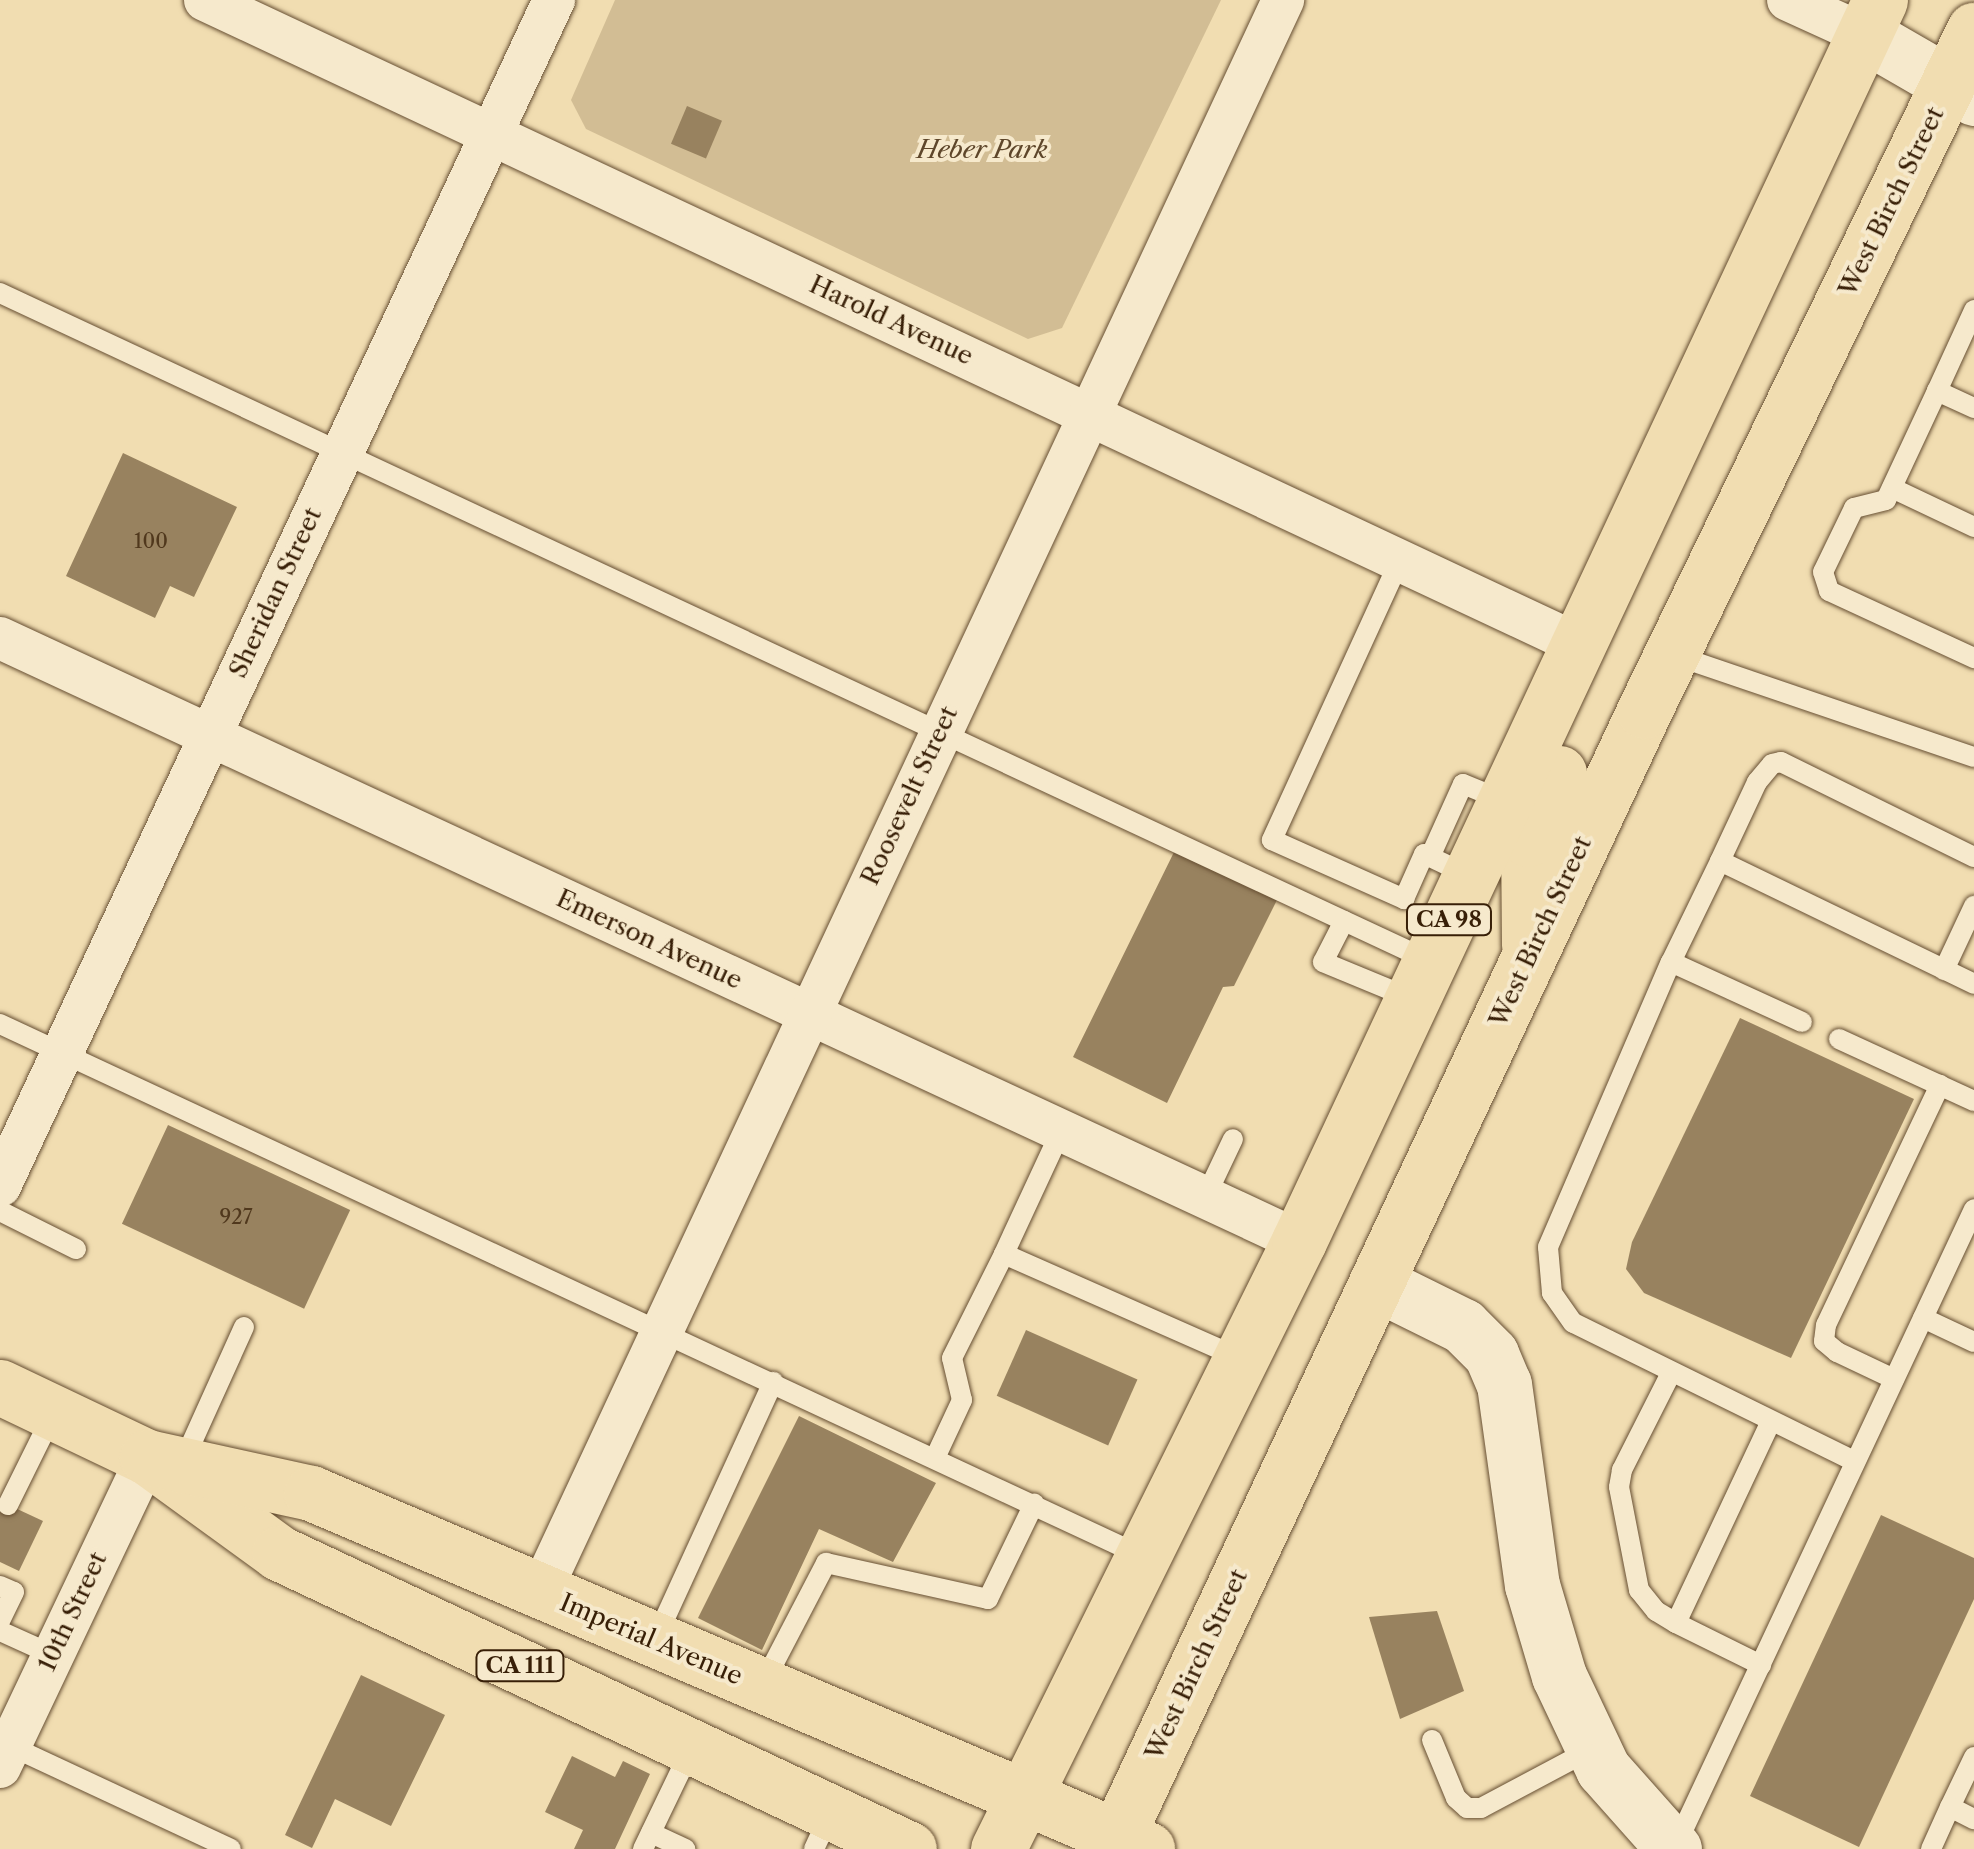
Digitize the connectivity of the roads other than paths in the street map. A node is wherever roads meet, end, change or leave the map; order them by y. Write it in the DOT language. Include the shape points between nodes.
graph roads {
  1 [pos="205,0"];
  2 [pos="554,0"];
  3 [pos="1283,0"];
  4 [pos="1788,0"];
  5 [pos="1872,17"];
  6 [pos="1974,30"];
  7 [pos="1961,92"];
  8 [pos="491,136"];
  9 [pos="0,293"];
  10 [pos="1974,310"];
  11 [pos="1937,391"];
  12 [pos="1974,408"];
  13 [pos="1088,412"];
  14 [pos="342,453"];
  15 [pos="1892,488"];
  16 [pos="1974,526"];
  17 [pos="1400,560"];
  18 [pos="0,638"];
  19 [pos="1578,644"];
  20 [pos="1672,654"];
  21 [pos="1974,658"];
  22 [pos="940,732"];
  23 [pos="210,735"];
  24 [pos="1974,758"];
  25 [pos="1974,857"];
  26 [pos="1720,861"];
  27 [pos="1450,866"];
  28 [pos="1974,906"];
  29 [pos="1344,920"];
  30 [pos="1528,958"];
  31 [pos="1671,962"];
  32 [pos="1944,970"];
  33 [pos="1421,980"];
  34 [pos="1974,984"];
  35 [pos="808,1014"];
  36 [pos="1802,1022"];
  37 [pos="0,1024"];
  38 [pos="1839,1039"];
  39 [pos="62,1053"];
  40 [pos="1940,1085"];
  41 [pos="1974,1101"];
  42 [pos="1061,1131"];
  43 [pos="1233,1139"];
  44 [pos="0,1186"];
  45 [pos="1205,1198"];
  46 [pos="1974,1209"];
  47 [pos="0,1211"];
  48 [pos="1299,1242"];
  49 [pos="76,1249"];
  50 [pos="1004,1254"];
  51 [pos="1376,1283"];
  52 [pos="1923,1318"];
  53 [pos="244,1327"];
  54 [pos="662,1332"];
  55 [pos="1974,1342"];
  56 [pos="1242,1359"];
  57 [pos="1671,1373"];
  58 [pos="1894,1379"];
  59 [pos="773,1382"];
  60 [pos="0,1387"];
  61 [pos="54,1413"];
  62 [pos="1772,1422"];
  63 [pos="935,1458"];
  64 [pos="164,1461"];
  65 [pos="1854,1461"];
  66 [pos="1034,1504"];
  67 [pos="8,1505"];
  68 [pos="1146,1558"];
  69 [pos="0,1586"];
  70 [pos="540,1593"];
  71 [pos="0,1621"];
  72 [pos="1676,1623"];
  73 [pos="0,1631"];
  74 [pos="654,1642"];
  75 [pos="53,1656"];
  76 [pos="1760,1665"];
  77 [pos="761,1687"];
  78 [pos="1432,1740"];
  79 [pos="692,1747"];
  80 [pos="1592,1749"];
  81 [pos="3,1752"];
  82 [pos="1974,1756"];
  83 [pos="1023,1800"];
  84 [pos="1950,1807"];
  85 [pos="1974,1819"];
  86 [pos="822,1830"];
  87 [pos="647,1841"];
  88 [pos="1125,1845"];
  89 [pos="231,1849"];
  90 [pos="686,1849"];
  91 [pos="909,1849"];
  92 [pos="998,1849"];
  93 [pos="1674,1849"];
  94 [pos="1931,1849"];
  1 -- 8 [label="street, Harold Avenue"];
  2 -- 8 [label="street, Sheridan Street"];
  3 -- 13 [label="street, Roosevelt Street"];
  4 -- 5 [label="street"];
  5 -- 7 [label="street"];
  5 -- 19 [label="main road, CA 98"];
  6 -- 7 [label="main road, West Birch Street"];
  7 -- 20 [label="main road, West Birch Street"];
  8 -- 13 [label="street, Harold Avenue"];
  8 -- 14 [label="street, Sheridan Street"];
  9 -- 14 [label="lane"];
  10 -- 11 [label="lane"];
  11 -- 12 [label="lane"];
  11 -- 15 [label="lane"];
  13 -- 17 [label="street, Harold Avenue"];
  13 -- 22 [label="street, Roosevelt Street"];
  14 -- 22 [label="lane"];
  14 -- 23 [label="street, Sheridan Street"];
  15 -- 16 [label="lane"];
  15 -- 21 [label="lane" via="1878,505 1854,508 1823,582 1829,591"];
  17 -- 19 [label="street, Harold Avenue"];
  17 -- 27 [label="lane" via="1272,840 1404,899 1424,854"];
  18 -- 23 [label="street, Emerson Avenue"];
  19 -- 27 [label="main road, CA 98" via="1504,801"];
  19 -- 30 [label="main road" via="1584,719 1528,839"];
  20 -- 24 [label="lane"];
  20 -- 30 [label="main road, West Birch Street"];
  22 -- 29 [label="lane"];
  22 -- 35 [label="street, Roosevelt Street"];
  23 -- 35 [label="street, Emerson Avenue"];
  23 -- 39 [label="street, Sheridan Street"];
  25 -- 26 [label="lane" via="1781,762 1757,782"];
  26 -- 31 [label="lane"];
  26 -- 32 [label="lane"];
  27 -- 33 [label="main road, CA 98"];
  28 -- 32 [label="lane"];
  29 -- 33 [label="lane"];
  29 -- 33 [label="lane" via="1323,962"];
  30 -- 51 [label="main road, West Birch Street"];
  31 -- 36 [label="lane"];
  31 -- 57 [label="lane" via="1548,1247 1552,1293 1573,1323"];
  32 -- 34 [label="lane"];
  33 -- 48 [label="main road, CA 98"];
  35 -- 42 [label="street, Emerson Avenue"];
  35 -- 54 [label="street, Roosevelt Street"];
  37 -- 39 [label="lane"];
  38 -- 40 [label="lane"];
  39 -- 44 [label="street, Sheridan Street"];
  39 -- 54 [label="lane"];
  40 -- 41 [label="lane"];
  40 -- 58 [label="lane" via="1826,1325 1824,1342"];
  42 -- 45 [label="street, Emerson Avenue"];
  42 -- 50 [label="lane"];
  43 -- 45 [label="lane"];
  45 -- 48 [label="street, Emerson Avenue"];
  46 -- 52 [label="lane"];
  47 -- 49 [label="lane"];
  48 -- 56 [label="main road, CA 98"];
  50 -- 56 [label="lane"];
  50 -- 63 [label="lane" via="952,1358 962,1400"];
  51 -- 80 [label="street" via="1463,1326 1491,1354 1504,1384 1532,1586 1559,1676"];
  51 -- 88 [label="main road, West Birch Street"];
  52 -- 55 [label="lane"];
  52 -- 58 [label="lane"];
  53 -- 64 [label="lane"];
  54 -- 59 [label="lane"];
  54 -- 70 [label="street, Roosevelt Street"];
  56 -- 68 [label="main road, CA 98"];
  57 -- 62 [label="lane"];
  57 -- 72 [label="lane" via="1622,1470 1620,1487 1639,1590"];
  58 -- 65 [label="lane"];
  59 -- 63 [label="lane"];
  59 -- 74 [label="lane"];
  60 -- 61 [label="main road, Imperial Avenue / CA 111"];
  61 -- 64 [label="main road, Imperial Avenue / CA 111"];
  61 -- 67 [label="lane"];
  62 -- 65 [label="lane"];
  62 -- 72 [label="lane"];
  63 -- 66 [label="lane"];
  64 -- 70 [label="main road, Imperial Avenue / CA 111" via="311,1493"];
  64 -- 75 [label="street, 10th Street"];
  64 -- 79 [label="main road, Imperial Avenue / CA 111" via="279,1554"];
  65 -- 76 [label="lane"];
  66 -- 68 [label="lane"];
  66 -- 77 [label="lane" via="988,1599 826,1562"];
  68 -- 83 [label="main road, CA 98"];
  69 -- 71 [label="lane" via="14,1592"];
  70 -- 74 [label="main road, Imperial Avenue / CA 111"];
  72 -- 76 [label="lane"];
  73 -- 75 [label="lane"];
  74 -- 77 [label="main road, Imperial Avenue / CA 111"];
  75 -- 81 [label="street, 10th Street"];
  76 -- 93 [label="lane"];
  77 -- 83 [label="main road, Imperial Avenue / CA 111"];
  78 -- 80 [label="lane" via="1456,1798 1467,1808 1481,1808"];
  79 -- 86 [label="main road, Imperial Avenue / CA 111"];
  79 -- 87 [label="lane"];
  80 -- 93 [label="street"];
  81 -- 89 [label="lane"];
  82 -- 84 [label="lane"];
  83 -- 88 [label="main road, Imperial Avenue / CA 111"];
  83 -- 92 [label="main road, CA 98"];
  84 -- 85 [label="lane"];
  84 -- 94 [label="lane"];
  86 -- 91 [label="main road, Imperial Avenue / CA 111"];
  87 -- 90 [label="lane"];
}
